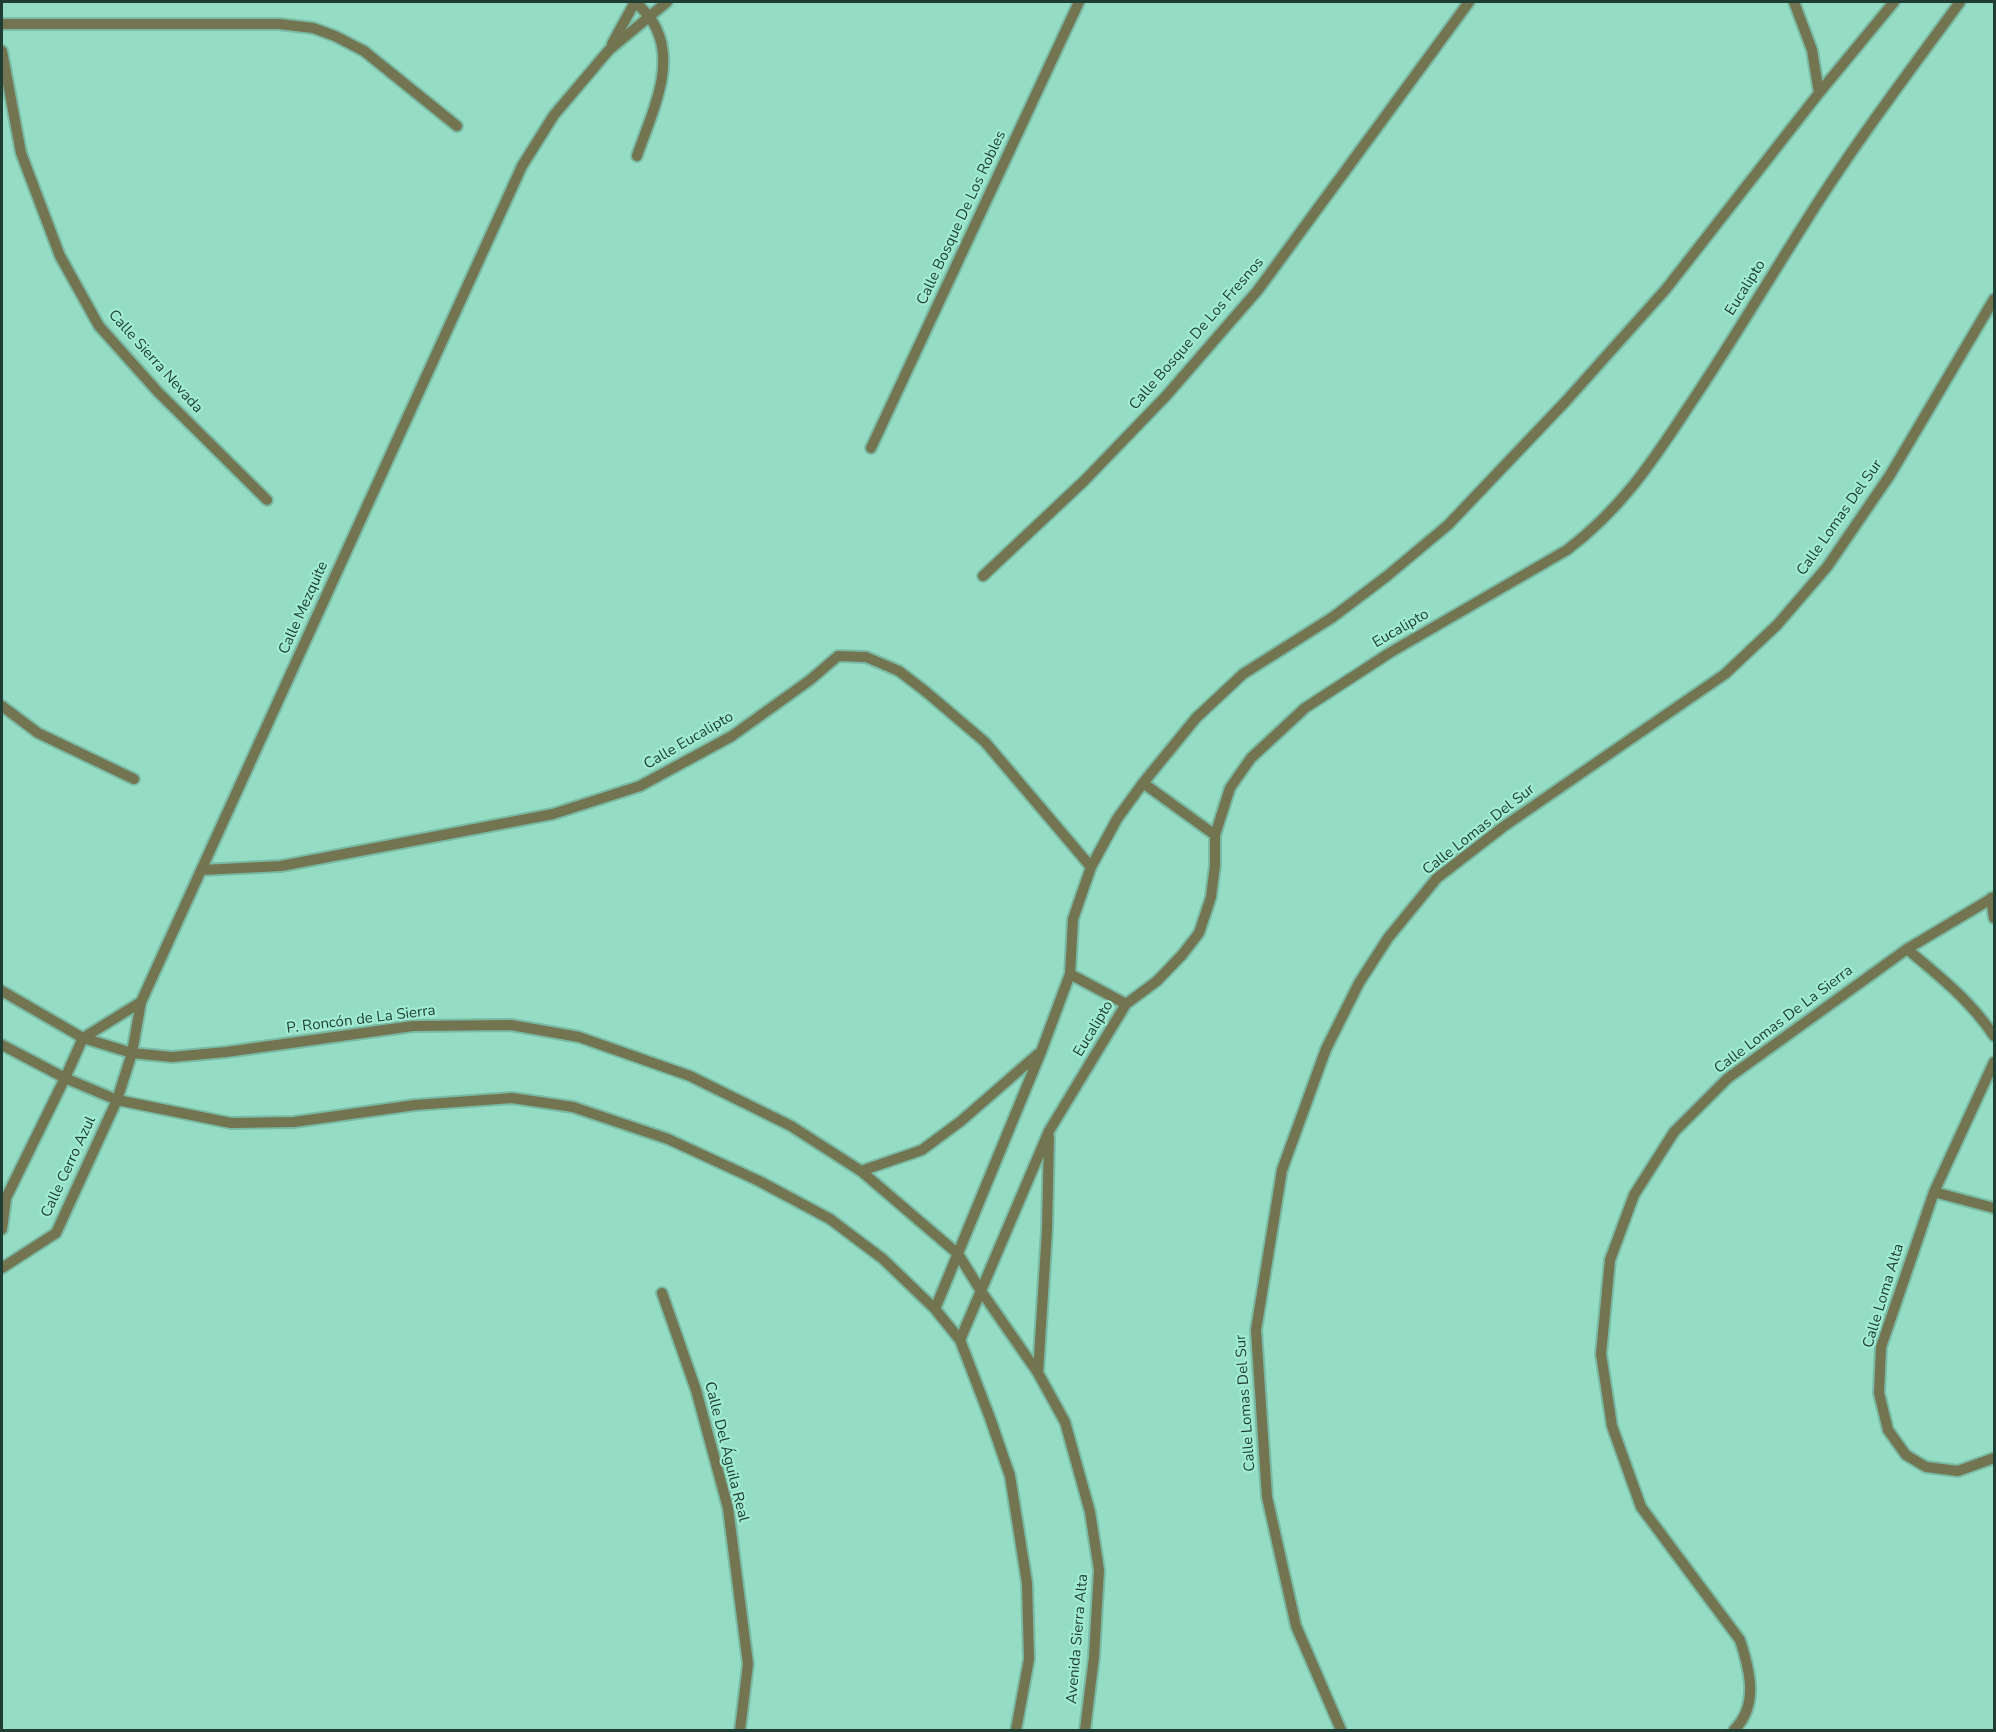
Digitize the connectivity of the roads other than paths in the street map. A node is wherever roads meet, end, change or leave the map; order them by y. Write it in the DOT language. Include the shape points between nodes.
graph roads {
  1 [pos="635,2"];
  2 [pos="667,2"];
  3 [pos="1079,2"];
  4 [pos="1469,2"];
  5 [pos="1794,2"];
  6 [pos="1894,2"];
  7 [pos="1960,2"];
  8 [pos="650,17"];
  9 [pos="2,24"];
  10 [pos="609,50"];
  11 [pos="2,51"];
  12 [pos="1819,93"];
  13 [pos="457,126"];
  14 [pos="637,156"];
  15 [pos="1995,299"];
  16 [pos="871,448"];
  17 [pos="267,500"];
  18 [pos="983,576"];
  19 [pos="2,706"];
  20 [pos="134,780"];
  21 [pos="1143,783"];
  22 [pos="1215,835"];
  23 [pos="1090,867"];
  24 [pos="202,870"];
  25 [pos="1993,897"];
  26 [pos="1995,918"];
  27 [pos="1907,949"];
  28 [pos="1070,974"];
  29 [pos="2,991"];
  30 [pos="141,1002"];
  31 [pos="1126,1004"];
  32 [pos="1995,1036"];
  33 [pos="82,1038"];
  34 [pos="2,1046"];
  35 [pos="1041,1052"];
  36 [pos="132,1053"];
  37 [pos="1995,1062"];
  38 [pos="65,1078"];
  39 [pos="117,1100"];
  40 [pos="1049,1131"];
  41 [pos="861,1171"];
  42 [pos="1934,1192"];
  43 [pos="1995,1208"];
  44 [pos="2,1229"];
  45 [pos="958,1254"];
  46 [pos="2,1268"];
  47 [pos="981,1291"];
  48 [pos="662,1293"];
  49 [pos="935,1309"];
  50 [pos="960,1340"];
  51 [pos="1038,1373"];
  52 [pos="1995,1458"];
  53 [pos="740,1731"];
  54 [pos="1016,1731"];
  55 [pos="1085,1731"];
  56 [pos="1341,1731"];
  57 [pos="1734,1731"];
  1 -- 8 [label="street"];
  1 -- 10 [label="street"];
  2 -- 8 [label="street"];
  3 -- 16 [label="street, Calle Bosque De Los Robles"];
  4 -- 18 [label="street, Calle Bosque De Los Fresnos" via="1258,290 1142,422"];
  5 -- 12 [label="street" via="1812,50"];
  6 -- 12 [label="street"];
  7 -- 22 [label="street, Eucalipto" via="1851,152 1711,375 1633,488 1594,530 1567,550 1391,652 1305,708 1251,758 1230,788"];
  8 -- 10 [label="street"];
  8 -- 14 [label="street" via="657,29 664,61 659,90"];
  9 -- 13 [label="street" via="279,24 313,28 364,51"];
  10 -- 24 [label="street, Calle Mezquite" via="554,115 522,166"];
  11 -- 17 [label="street, Calle Sierra Nevada" via="21,153 60,256 99,326 158,392"];
  12 -- 21 [label="street" via="1666,289 1448,525 1333,617 1243,674 1196,718"];
  15 -- 56 [label="street, Calle Lomas Del Sur" via="1890,475 1827,567 1777,625 1725,674 1503,827 1437,878 1376,956 1326,1049 1282,1170 1256,1330 1268,1497 1296,1626"];
  19 -- 20 [label="street" via="39,733"];
  21 -- 22 [label="street"];
  21 -- 23 [label="street"];
  22 -- 31 [label="street, Eucalipto" via="1211,897 1199,933 1157,981"];
  23 -- 24 [label="street, Calle Eucalipto" via="985,742 925,691 899,670 866,657 838,656 732,736 640,786 553,814 281,866"];
  23 -- 28 [label="street" via="1073,919"];
  24 -- 30 [label="street, Calle Mezquite"];
  25 -- 26 [label="street"];
  25 -- 27 [label="street, Calle Lomas De La Sierra"];
  27 -- 32 [label="street" via="1954,988"];
  27 -- 57 [label="street, Calle Lomas De La Sierra" via="1728,1078 1674,1132 1634,1195 1610,1260 1602,1354 1612,1426 1641,1507 1740,1640 1752,1693"];
  28 -- 31 [label="street"];
  28 -- 35 [label="street"];
  29 -- 33 [label="street, P. Roncón de La Sierra"];
  30 -- 33 [label="street"];
  30 -- 36 [label="street, Calle Mezquite"];
  31 -- 40 [label="street, Eucalipto"];
  33 -- 36 [label="street, P. Roncón de La Sierra"];
  33 -- 38 [label="street"];
  34 -- 38 [label="street"];
  35 -- 41 [label="street" via="922,1150"];
  35 -- 45 [label="street"];
  36 -- 39 [label="street, Calle Cerro Azul"];
  36 -- 41 [label="street, P. Roncón de La Sierra" via="172,1057 413,1026 511,1025 579,1037 690,1076 791,1126"];
  37 -- 42 [label="street, Calle Loma Alta"];
  38 -- 39 [label="street"];
  38 -- 44 [label="street" via="6,1198"];
  39 -- 46 [label="street, Calle Cerro Azul" via="56,1233"];
  39 -- 49 [label="street" via="231,1122 294,1122 512,1098 573,1107 668,1139 830,1219 883,1259"];
  40 -- 47 [label="street, Eucalipto"];
  40 -- 51 [label="street"];
  41 -- 45 [label="street, P. Roncón de La Sierra"];
  42 -- 43 [label="street"];
  42 -- 52 [label="street, Calle Loma Alta" via="1881,1347 1879,1393 1888,1430 1906,1455 1926,1467 1958,1471"];
  45 -- 47 [label="street, P. Roncón de La Sierra"];
  45 -- 49 [label="street"];
  47 -- 50 [label="street, Eucalipto"];
  47 -- 51 [label="street, Avenida Sierra Alta"];
  48 -- 53 [label="street, Calle Del Águila Real" via="696,1390 728,1508 748,1664"];
  49 -- 50 [label="street"];
  50 -- 54 [label="street" via="1010,1476 1027,1583 1029,1659"];
  51 -- 55 [label="street, Avenida Sierra Alta" via="1065,1422 1090,1512 1099,1570"];
}
